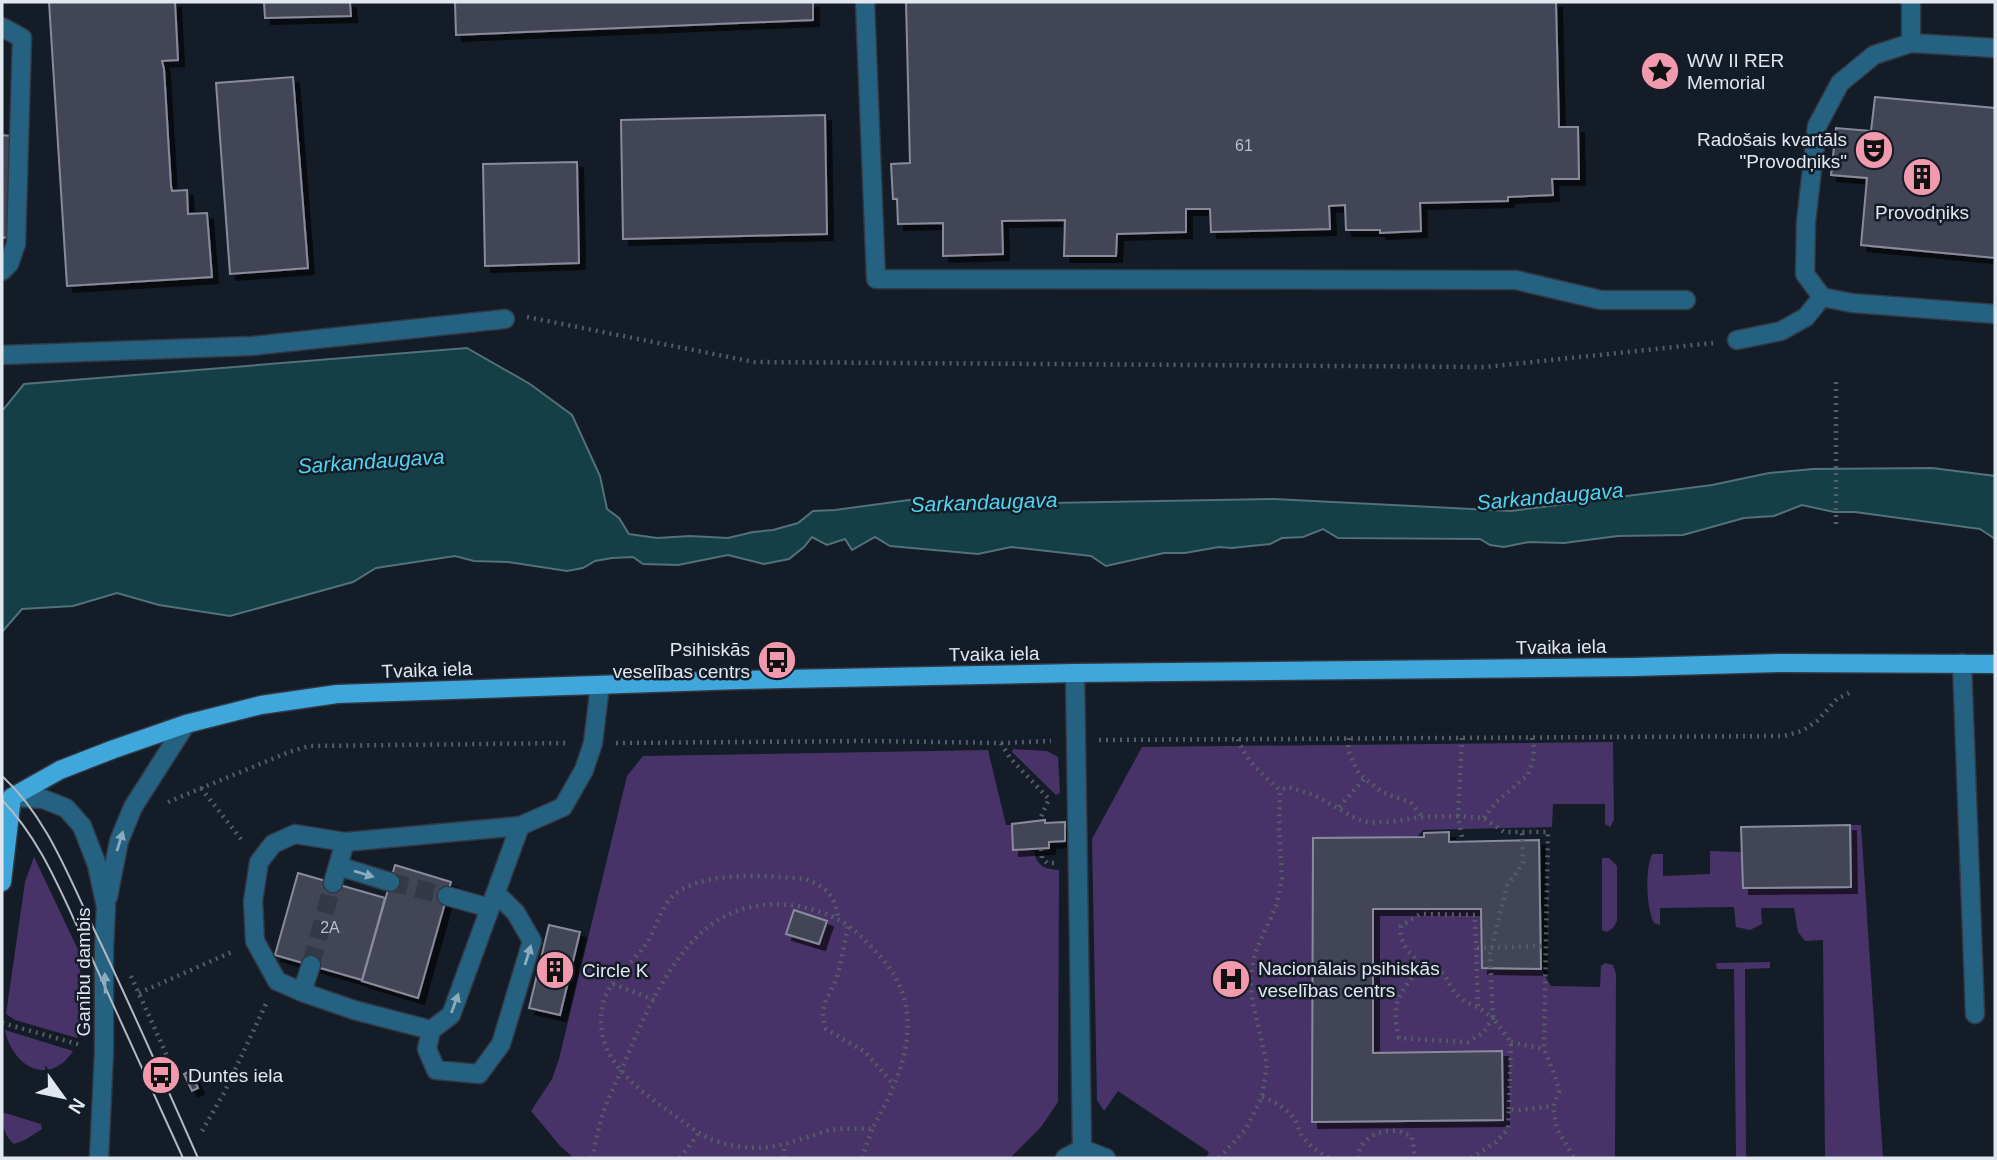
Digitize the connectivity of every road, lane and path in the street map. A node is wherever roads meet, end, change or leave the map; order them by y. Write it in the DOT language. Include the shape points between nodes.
graph roads {
  1 [pos="865,2"];
  2 [pos="1911,2"];
  3 [pos="2,27"];
  4 [pos="1911,43"];
  5 [pos="1995,48"];
  6 [pos="2,271"];
  7 [pos="1822,297"];
  8 [pos="1686,300"];
  9 [pos="1995,313"];
  10 [pos="505,319"];
  11 [pos="1737,340"];
  12 [pos="2,355"];
  13 [pos="1836,382"];
  14 [pos="1836,529"];
  15 [pos="1962,663"];
  16 [pos="1995,664"];
  17 [pos="1075,673"];
  18 [pos="600,685"];
  19 [pos="1853,691"];
  20 [pos="186,724"];
  21 [pos="1532,737"];
  22 [pos="1349,738"];
  23 [pos="1462,738"];
  24 [pos="1238,739"];
  25 [pos="1077,740"];
  26 [pos="593,743"];
  27 [pos="1001,743"];
  28 [pos="1364,779"];
  29 [pos="201,788"];
  30 [pos="1280,790"];
  31 [pos="7,792"];
  32 [pos="166,802"];
  33 [pos="1339,807"];
  34 [pos="1458,816"];
  35 [pos="1422,817"];
  36 [pos="1484,818"];
  37 [pos="1040,821"];
  38 [pos="520,826"];
  39 [pos="1522,833"];
  40 [pos="345,842"];
  41 [pos="1463,842"];
  42 [pos="259,862"];
  43 [pos="2,882"];
  44 [pos="390,882"];
  45 [pos="447,896"];
  46 [pos="493,901"];
  47 [pos="106,907"];
  48 [pos="838,919"];
  49 [pos="848,927"];
  50 [pos="255,941"];
  51 [pos="1546,946"];
  52 [pos="1477,948"];
  53 [pos="1492,948"];
  54 [pos="311,965"];
  55 [pos="1423,965"];
  56 [pos="128,969"];
  57 [pos="277,981"];
  58 [pos="613,984"];
  59 [pos="302,992"];
  60 [pos="139,993"];
  61 [pos="655,1000"];
  62 [pos="1478,1007"];
  63 [pos="1975,1014"];
  64 [pos="1493,1018"];
  65 [pos="2,1023"];
  66 [pos="431,1030"];
  67 [pos="1511,1042"];
  68 [pos="1544,1049"];
  69 [pos="104,1052"];
  70 [pos="173,1069"];
  71 [pos="621,1072"];
  72 [pos="895,1086"];
  73 [pos="1262,1097"];
  74 [pos="1553,1106"];
  75 [pos="1509,1110"];
  76 [pos="873,1129"];
  77 [pos="202,1131"];
  78 [pos="699,1133"];
  79 [pos="784,1145"];
  80 [pos="1082,1149"];
  81 [pos="99,1158"];
  82 [pos="592,1158"];
  83 [pos="680,1158"];
  84 [pos="784,1158"];
  85 [pos="862,1158"];
  86 [pos="1065,1158"];
  87 [pos="1106,1158"];
  88 [pos="1219,1158"];
  89 [pos="1329,1158"];
  90 [pos="1358,1158"];
  91 [pos="1415,1158"];
  92 [pos="1471,1158"];
  93 [pos="1574,1158"];
  1 -- 8 [label="lane" via="876,279 1516,280 1601,300"];
  2 -- 4 [label="lane"];
  3 -- 6 [label="lane" via="22,38 22,51 16,244"];
  4 -- 5 [label="lane"];
  4 -- 7 [label="lane" via="1874,54 1840,83 1817,126 1805,274"];
  7 -- 9 [label="lane"];
  7 -- 11 [label="lane" via="1806,317 1781,331"];
  10 -- 11 [label="path" via="523,317 754,362 1485,367"];
  10 -- 12 [label="lane" via="252,346"];
  13 -- 14 [label="path"];
  15 -- 16 [label="main road, Tvaika iela"];
  15 -- 17 [label="main road, Tvaika iela"];
  15 -- 63 [label="lane"];
  17 -- 18 [label="main road, Tvaika iela"];
  17 -- 25 [label="lane"];
  18 -- 20 [label="main road, Tvaika iela" via="337,694 261,705"];
  18 -- 26 [label="lane"];
  19 -- 21 [label="path" via="1837,699 1802,731 1784,736"];
  20 -- 31 [label="main road, Tvaika iela"];
  47 -- 20 [label="lane, one-way" via="119,841 133,807"];
  21 -- 23 [label="path"];
  21 -- 36 [label="path" via="1533,761 1528,775"];
  22 -- 23 [label="path"];
  22 -- 24 [label="path"];
  22 -- 28 [label="path" via="1348,750"];
  23 -- 34 [label="path"];
  24 -- 25 [label="path"];
  24 -- 30 [label="path" via="1245,755"];
  25 -- 27 [label="path"];
  25 -- 80 [label="lane"];
  26 -- 27 [label="path"];
  26 -- 29 [label="path" via="309,746"];
  26 -- 38 [label="lane" via="563,807"];
  27 -- 37 [label="path" via="1049,799"];
  28 -- 33 [label="path"];
  28 -- 35 [label="path" via="1411,803"];
  29 -- 32 [label="path"];
  29 -- 42 [label="path"];
  30 -- 33 [label="path" via="1289,787"];
  30 -- 73 [label="path" via="1282,879 1250,978 1267,1064"];
  31 -- 43 [label="main road"];
  31 -- 47 [label="lane, Ganību dambis" via="66,808 82,826"];
  33 -- 35 [label="path" via="1370,823"];
  34 -- 35 [label="path"];
  34 -- 36 [label="path"];
  34 -- 41 [label="path"];
  36 -- 39 [label="path" via="1504,832"];
  38 -- 40 [label="lane"];
  38 -- 46 [label="lane"];
  39 -- 51 [label="path" via="1548,832"];
  39 -- 53 [label="path" via="1524,863 1507,886"];
  40 -- 42 [label="lane" via="295,834 273,844"];
  40 -- 44 [label="lane, one-way" via="336,875"];
  42 -- 50 [label="lane" via="253,901"];
  45 -- 46 [label="lane"];
  66 -- 46 [label="lane, one-way" via="451,1015"];
  66 -- 46 [label="lane, one-way" via="427,1049 436,1070 479,1074 501,1044 532,941 516,913"];
  69 -- 47 [label="lane, Ganību dambis, one-way"];
  48 -- 49 [label="path"];
  48 -- 58 [label="path" via="830,894 806,879 713,878 678,892 668,902 653,934"];
  48 -- 61 [label="path" via="778,904 737,911 686,948"];
  49 -- 72 [label="path" via="884,960 903,994 907,1034"];
  49 -- 72 [label="path" via="837,977 821,1014 826,1029 865,1052"];
  50 -- 57 [label="lane"];
  50 -- 60 [label="path"];
  51 -- 53 [label="path"];
  51 -- 68 [label="path"];
  52 -- 53 [label="path"];
  52 -- 55 [label="path" via="1475,915 1420,914 1401,926 1399,935 1408,953"];
  52 -- 62 [label="path"];
  53 -- 64 [label="path"];
  54 -- 59 [label="lane"];
  55 -- 62 [label="path" via="1437,967 1464,1000"];
  55 -- 64 [label="path" via="1398,997 1394,1018 1399,1038 1468,1042 1483,1033"];
  56 -- 60 [label="path"];
  57 -- 59 [label="lane"];
  57 -- 77 [label="path"];
  58 -- 61 [label="path"];
  58 -- 71 [label="path" via="604,1001 602,1034"];
  59 -- 66 [label="lane"];
  60 -- 70 [label="path"];
  61 -- 71 [label="path"];
  62 -- 64 [label="path"];
  64 -- 67 [label="path"];
  65 -- 69 [label="path"];
  67 -- 68 [label="path"];
  67 -- 75 [label="path"];
  68 -- 74 [label="path" via="1559,1091"];
  69 -- 81 [label="lane, Ganību dambis"];
  71 -- 78 [label="path"];
  71 -- 82 [label="path" via="602,1116"];
  72 -- 76 [label="path"];
  73 -- 88 [label="path" via="1245,1129"];
  73 -- 89 [label="path" via="1284,1108 1301,1135"];
  74 -- 75 [label="path"];
  74 -- 93 [label="path" via="1557,1129"];
  75 -- 92 [label="path" via="1508,1129"];
  76 -- 79 [label="path" via="829,1130"];
  76 -- 85 [label="path"];
  78 -- 79 [label="path" via="723,1144 754,1149"];
  78 -- 83 [label="path"];
  79 -- 84 [label="path"];
  80 -- 86 [label="lane"];
  80 -- 87 [label="lane"];
  90 -- 91 [label="path" via="1358,1150 1368,1138 1386,1131 1412,1137"];
}
